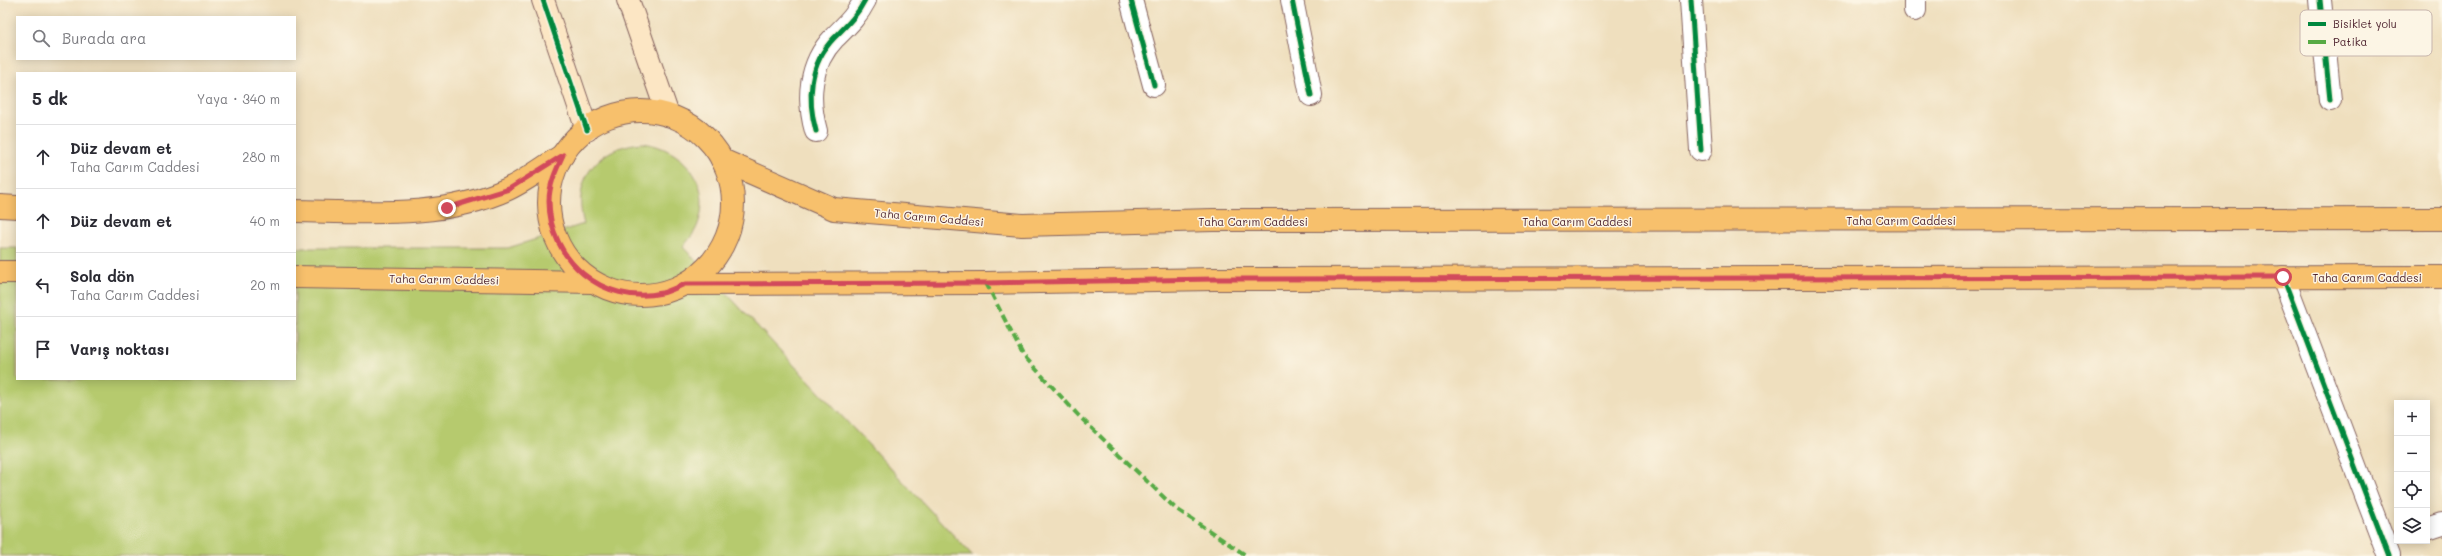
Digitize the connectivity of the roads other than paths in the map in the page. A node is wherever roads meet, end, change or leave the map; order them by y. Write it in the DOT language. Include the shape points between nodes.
graph roads {
  1 [pos="543,0"];
  2 [pos="628,0"];
  3 [pos="864,0"];
  4 [pos="1131,0"];
  5 [pos="1292,0"];
  6 [pos="1691,0"];
  7 [pos="2320,0"];
  8 [pos="2321,10"];
  9 [pos="2326,56"];
  10 [pos="1154,85"];
  11 [pos="1311,95"];
  12 [pos="2330,100"];
  13 [pos="668,115"];
  14 [pos="587,130"];
  15 [pos="816,131"];
  16 [pos="1701,150"];
  17 [pos="563,155"];
  18 [pos="722,160"];
  19 [pos="0,206"];
  20 [pos="16,207"];
  21 [pos="296,211"];
  22 [pos="2442,219"];
  23 [pos="0,272"];
  24 [pos="16,272"];
  25 [pos="296,277"];
  26 [pos="2283,277"];
  27 [pos="2442,277"];
  28 [pos="592,282"];
  29 [pos="685,284"];
  30 [pos="2442,524"];
  31 [pos="2430,528"];
  32 [pos="2390,546"];
  1 -- 14 [label="street"];
  2 -- 13 [label="street"];
  3 -- 15 [label="street" via="847,27 833,39 822,54 814,71 810,91"];
  4 -- 10 [label="street"];
  5 -- 11 [label="street"];
  6 -- 16 [label="street"];
  7 -- 8 [label="street"];
  9 -- 12 [label="street"];
  13 -- 14 [label="main road" via="644,111 620,114 598,122"];
  13 -- 18 [label="main road" via="696,130 708,140"];
  14 -- 17 [label="main road" via="578,136"];
  17 -- 21 [label="main road" via="509,189 447,208 384,213"];
  17 -- 28 [label="main road" via="553,177 549,200 551,224 559,246 573,266"];
  18 -- 22 [label="main road, Taha Carım Caddesi" via="834,209 1022,225 1214,220"];
  18 -- 29 [label="main road" via="731,182 734,206 729,230 719,252 704,270"];
  19 -- 20 [label="main road"];
  23 -- 24 [label="main road"];
  25 -- 28 [label="main road, Taha Carım Caddesi"];
  26 -- 27 [label="main road, Taha Carım Caddesi"];
  26 -- 29 [label="main road, Taha Carım Caddesi" via="1238,279"];
  26 -- 32 [label="street"];
  28 -- 29 [label="main road" via="614,291 638,295 662,293"];
  30 -- 31 [label="street"];
}
